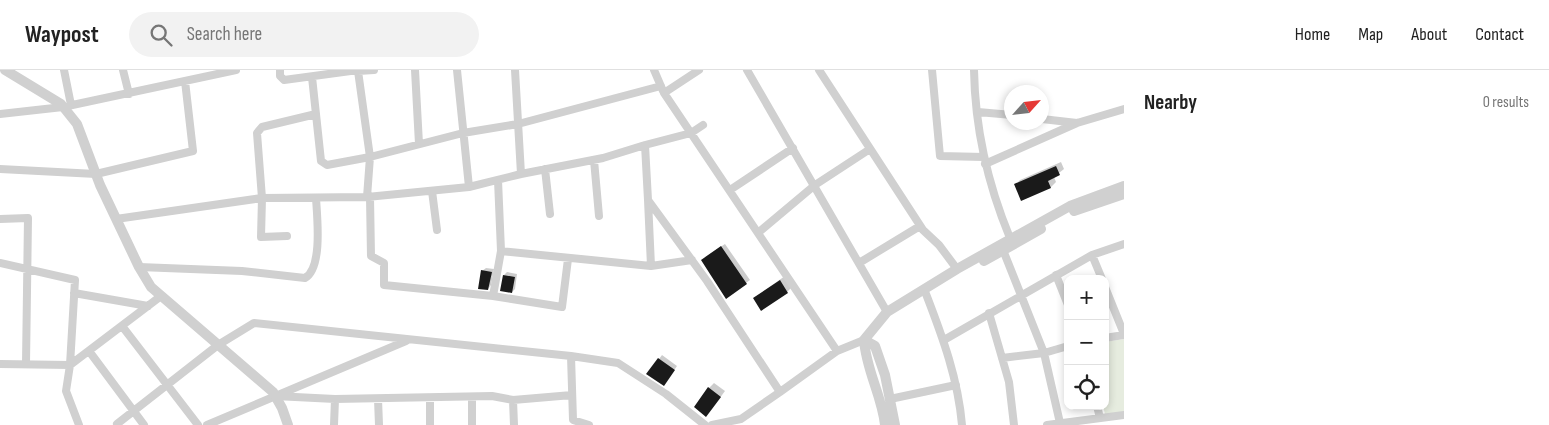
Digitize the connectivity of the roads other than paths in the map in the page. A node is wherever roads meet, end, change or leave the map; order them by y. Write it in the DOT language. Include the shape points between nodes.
graph roads {
  1 [pos="5,70"];
  2 [pos="64,70"];
  3 [pos="124,70"];
  4 [pos="191,70"];
  5 [pos="236,70"];
  6 [pos="280,70"];
  7 [pos="358,70"];
  8 [pos="374,70"];
  9 [pos="415,70"];
  10 [pos="457,70"];
  11 [pos="515,70"];
  12 [pos="654,70"];
  13 [pos="699,70"];
  14 [pos="747,70"];
  15 [pos="819,70"];
  16 [pos="932,70"];
  17 [pos="974,70"];
  18 [pos="312,77"];
  19 [pos="189,81"];
  20 [pos="662,90"];
  21 [pos="129,94"];
  22 [pos="67,106"];
  23 [pos="1124,109"];
  24 [pos="978,112"];
  25 [pos="0,114"];
  26 [pos="316,114"];
  27 [pos="1004,114"];
  28 [pos="1049,120"];
  29 [pos="1077,123"];
  30 [pos="518,124"];
  31 [pos="703,125"];
  32 [pos="464,133"];
  33 [pos="691,133"];
  34 [pos="419,144"];
  35 [pos="645,145"];
  36 [pos="793,148"];
  37 [pos="870,149"];
  38 [pos="370,157"];
  39 [pos="594,160"];
  40 [pos="984,160"];
  41 [pos="0,169"];
  42 [pos="545,169"];
  43 [pos="96,174"];
  44 [pos="520,174"];
  45 [pos="498,180"];
  46 [pos="815,185"];
  47 [pos="1124,186"];
  48 [pos="469,187"];
  49 [pos="730,190"];
  50 [pos="432,191"];
  51 [pos="1124,194"];
  52 [pos="369,197"];
  53 [pos="262,198"];
  54 [pos="316,198"];
  55 [pos="648,200"];
  56 [pos="550,214"];
  57 [pos="599,216"];
  58 [pos="0,219"];
  59 [pos="116,220"];
  60 [pos="920,226"];
  61 [pos="437,230"];
  62 [pos="759,232"];
  63 [pos="288,236"];
  64 [pos="1010,238"];
  65 [pos="1124,244"];
  66 [pos="1003,250"];
  67 [pos="501,251"];
  68 [pos="1092,255"];
  69 [pos="568,259"];
  70 [pos="692,260"];
  71 [pos="0,263"];
  72 [pos="858,263"];
  73 [pos="651,266"];
  74 [pos="139,267"];
  75 [pos="26,269"];
  76 [pos="957,269"];
  77 [pos="1056,275"];
  78 [pos="1100,275"];
  79 [pos="74,293"];
  80 [pos="926,294"];
  81 [pos="1022,294"];
  82 [pos="1064,295"];
  83 [pos="161,296"];
  84 [pos="493,296"];
  85 [pos="1109,297"];
  86 [pos="148,306"];
  87 [pos="989,313"];
  88 [pos="885,314"];
  89 [pos="122,326"];
  90 [pos="1124,334"];
  91 [pos="1109,337"];
  92 [pos="408,340"];
  93 [pos="864,340"];
  94 [pos="944,340"];
  95 [pos="218,345"];
  96 [pos="1064,347"];
  97 [pos="89,351"];
  98 [pos="837,351"];
  99 [pos="1044,353"];
  100 [pos="571,356"];
  101 [pos="1002,358"];
  102 [pos="0,364"];
  103 [pos="26,364"];
  104 [pos="70,365"];
  105 [pos="168,383"];
  106 [pos="956,385"];
  107 [pos="780,392"];
  108 [pos="275,396"];
  109 [pos="572,396"];
  110 [pos="472,397"];
  111 [pos="335,399"];
  112 [pos="378,399"];
  113 [pos="430,399"];
  114 [pos="513,400"];
  115 [pos="890,400"];
  116 [pos="1098,410"];
  117 [pos="134,411"];
  118 [pos="1124,415"];
  119 [pos="1100,418"];
  120 [pos="742,422"];
  121 [pos="573,423"];
  122 [pos="1060,423"];
  123 [pos="117,424"];
  124 [pos="80,425"];
  125 [pos="144,425"];
  126 [pos="198,425"];
  127 [pos="207,425"];
  128 [pos="288,425"];
  129 [pos="334,425"];
  130 [pos="379,425"];
  131 [pos="430,425"];
  132 [pos="472,425"];
  133 [pos="514,425"];
  134 [pos="589,425"];
  135 [pos="705,425"];
  136 [pos="712,425"];
  137 [pos="884,425"];
  138 [pos="895,425"];
  139 [pos="962,425"];
  140 [pos="1014,425"];
  141 [pos="1047,425"];
  1 -- 22 [label="street"];
  2 -- 22 [label="street"];
  3 -- 21 [label="street"];
  4 -- 19 [label="street"];
  5 -- 19 [label="street"];
  6 -- 18 [label="street" via="284,80"];
  7 -- 8 [label="street"];
  7 -- 18 [label="street"];
  7 -- 38 [label="street"];
  9 -- 34 [label="street"];
  10 -- 32 [label="street"];
  11 -- 30 [label="street"];
  12 -- 20 [label="street"];
  13 -- 20 [label="street"];
  14 -- 36 [label="street"];
  15 -- 37 [label="street"];
  16 -- 40 [label="street" via="940,156"];
  17 -- 24 [label="street"];
  18 -- 26 [label="street"];
  19 -- 21 [label="street"];
  19 -- 43 [label="street" via="193,151"];
  20 -- 30 [label="street"];
  20 -- 33 [label="street"];
  21 -- 22 [label="street"];
  22 -- 25 [label="street"];
  22 -- 43 [label="street"];
  23 -- 29 [label="street"];
  24 -- 27 [label="street"];
  24 -- 40 [label="street"];
  26 -- 38 [label="street" via="322,161 327,166"];
  26 -- 53 [label="street" via="262,127 256,133"];
  28 -- 29 [label="street"];
  29 -- 40 [label="street"];
  30 -- 32 [label="street"];
  30 -- 44 [label="street"];
  31 -- 33 [label="street"];
  32 -- 34 [label="street"];
  32 -- 48 [label="street"];
  33 -- 35 [label="street"];
  33 -- 49 [label="street"];
  34 -- 38 [label="street"];
  35 -- 39 [label="street"];
  35 -- 55 [label="street"];
  36 -- 46 [label="street"];
  36 -- 49 [label="street"];
  37 -- 46 [label="street"];
  37 -- 60 [label="street"];
  38 -- 52 [label="street"];
  39 -- 42 [label="street"];
  39 -- 57 [label="street"];
  40 -- 64 [label="street"];
  41 -- 43 [label="street"];
  42 -- 44 [label="street"];
  42 -- 56 [label="street"];
  43 -- 59 [label="street"];
  44 -- 45 [label="street"];
  45 -- 48 [label="street"];
  45 -- 67 [label="street"];
  46 -- 62 [label="street"];
  46 -- 72 [label="street"];
  47 -- 64 [label="street" via="1070,206"];
  48 -- 50 [label="street"];
  49 -- 62 [label="street"];
  50 -- 52 [label="street"];
  50 -- 61 [label="street"];
  51 -- 66 [label="street" via="1072,212"];
  52 -- 54 [label="street"];
  52 -- 84 [label="street" via="371,256 384,263 384,285"];
  53 -- 54 [label="street"];
  53 -- 59 [label="street"];
  53 -- 63 [label="street" via="261,237"];
  54 -- 74 [label="street" via="318,251 312,272 305,278 242,271"];
  55 -- 70 [label="street"];
  55 -- 73 [label="street"];
  58 -- 75 [label="street" via="28,218"];
  59 -- 74 [label="street"];
  60 -- 72 [label="street"];
  60 -- 76 [label="street"];
  62 -- 98 [label="street"];
  64 -- 76 [label="street"];
  65 -- 68 [label="street"];
  66 -- 80 [label="street"];
  66 -- 81 [label="street"];
  67 -- 69 [label="street"];
  67 -- 84 [label="street"];
  68 -- 77 [label="street"];
  68 -- 78 [label="street"];
  69 -- 73 [label="street"];
  69 -- 84 [label="street" via="562,307"];
  70 -- 73 [label="street"];
  70 -- 107 [label="street"];
  71 -- 75 [label="street"];
  72 -- 88 [label="street"];
  74 -- 83 [label="street" via="151,287"];
  75 -- 79 [label="street" via="75,280"];
  75 -- 103 [label="street"];
  76 -- 88 [label="street"];
  77 -- 81 [label="street"];
  77 -- 82 [label="street"];
  79 -- 86 [label="street"];
  79 -- 104 [label="street"];
  80 -- 88 [label="street" via="895,312"];
  80 -- 94 [label="street"];
  81 -- 87 [label="street"];
  81 -- 99 [label="street"];
  83 -- 86 [label="street"];
  83 -- 95 [label="street"];
  85 -- 90 [label="street"];
  86 -- 89 [label="street"];
  87 -- 94 [label="street"];
  87 -- 101 [label="street"];
  88 -- 93 [label="street"];
  89 -- 97 [label="street"];
  89 -- 105 [label="street"];
  90 -- 91 [label="street"];
  92 -- 95 [label="street" via="254,323"];
  92 -- 100 [label="street"];
  92 -- 108 [label="street"];
  93 -- 98 [label="street"];
  93 -- 115 [label="street" via="874,346"];
  93 -- 137 [label="street" via="866,361"];
  94 -- 106 [label="street"];
  95 -- 105 [label="street"];
  95 -- 108 [label="street"];
  96 -- 99 [label="street"];
  97 -- 104 [label="street"];
  97 -- 117 [label="street"];
  98 -- 107 [label="street"];
  99 -- 101 [label="street"];
  99 -- 122 [label="street"];
  100 -- 109 [label="street"];
  100 -- 135 [label="street" via="618,363 666,394"];
  101 -- 140 [label="street" via="1009,382"];
  102 -- 103 [label="street"];
  103 -- 104 [label="street"];
  104 -- 124 [label="street" via="66,391"];
  105 -- 117 [label="street"];
  105 -- 126 [label="street"];
  106 -- 115 [label="street"];
  106 -- 139 [label="street"];
  107 -- 120 [label="street"];
  108 -- 111 [label="street"];
  108 -- 127 [label="street"];
  108 -- 128 [label="street"];
  109 -- 114 [label="street"];
  109 -- 121 [label="street"];
  110 -- 113 [label="street"];
  110 -- 114 [label="street"];
  110 -- 132 [label="street"];
  111 -- 112 [label="street"];
  111 -- 129 [label="street"];
  112 -- 113 [label="street"];
  112 -- 130 [label="street"];
  113 -- 131 [label="street"];
  114 -- 133 [label="street"];
  115 -- 138 [label="street"];
  116 -- 119 [label="street"];
  117 -- 123 [label="street"];
  117 -- 125 [label="street"];
  118 -- 119 [label="street"];
  119 -- 122 [label="street"];
  120 -- 136 [label="street"];
  121 -- 134 [label="street"];
  122 -- 141 [label="street"];
}
